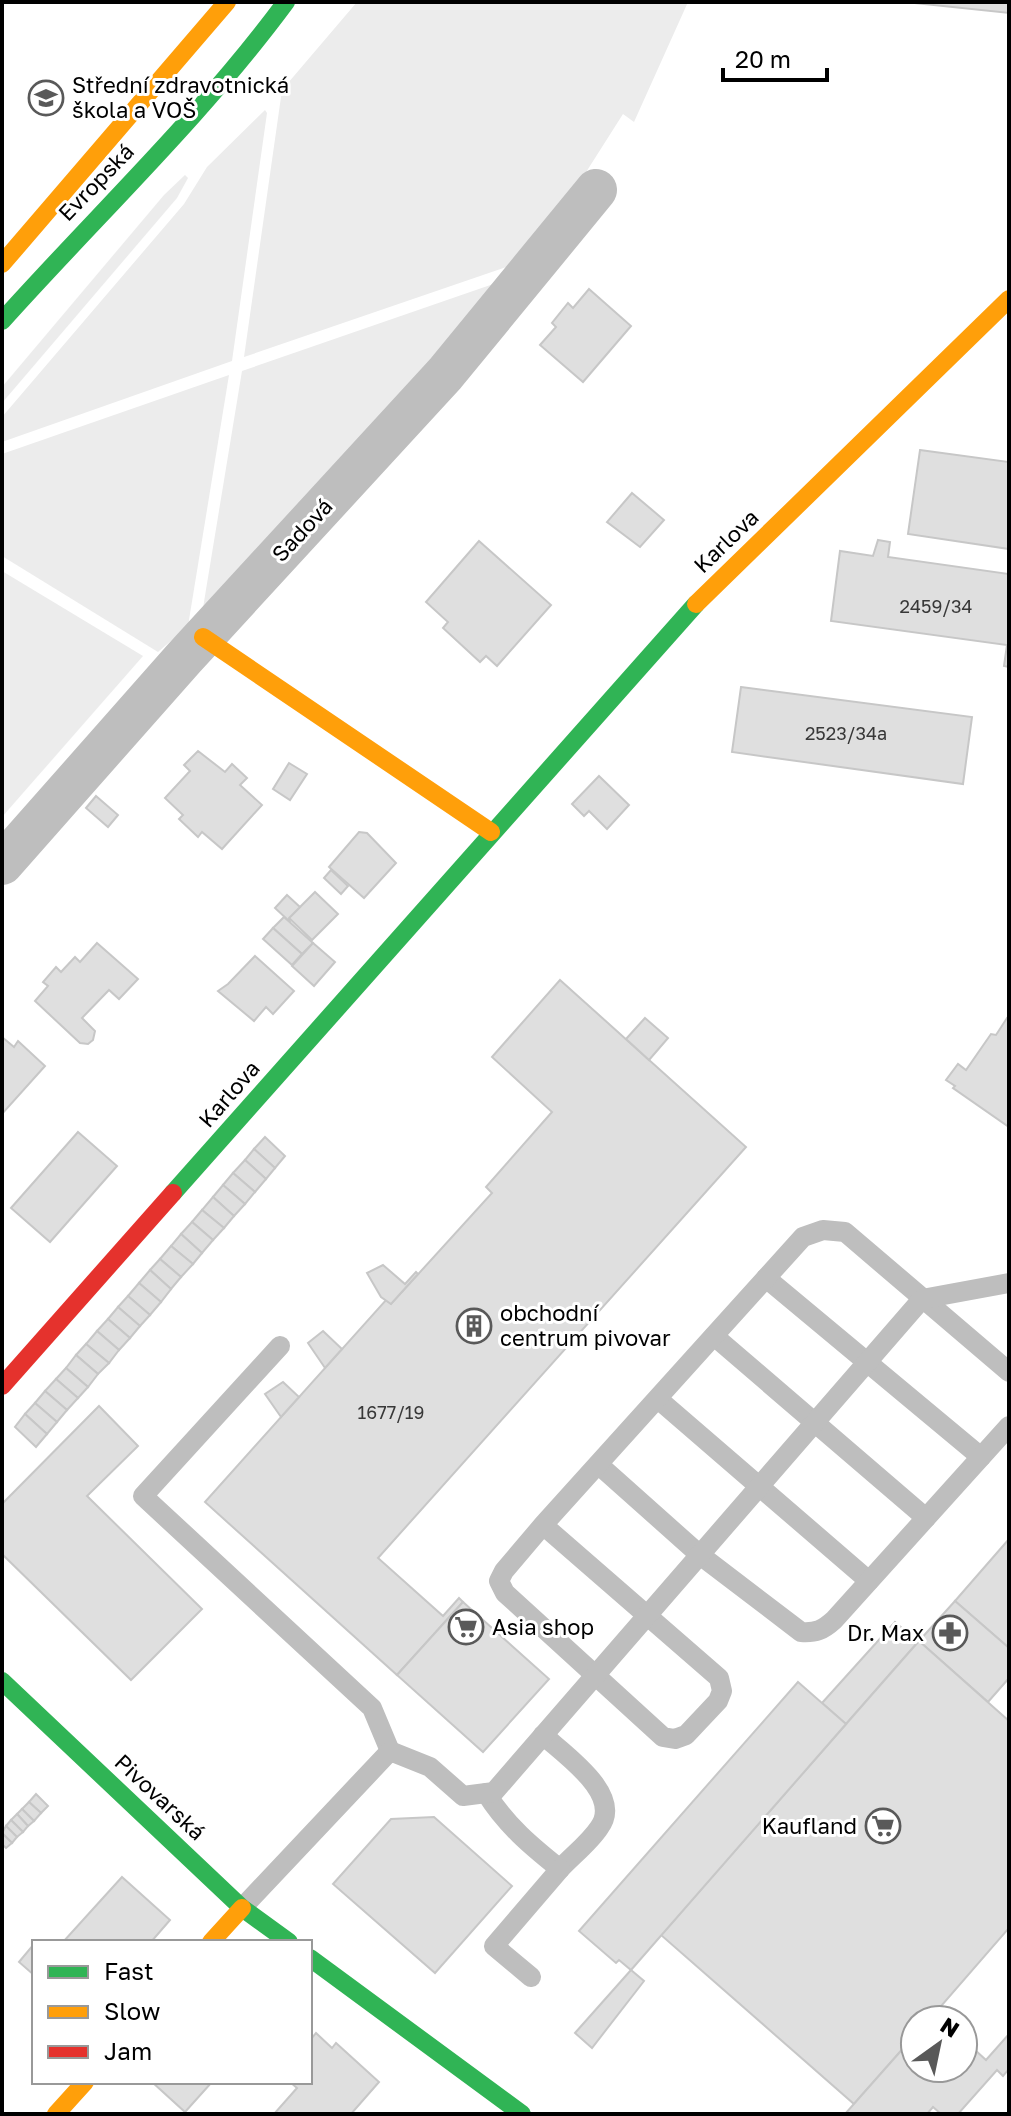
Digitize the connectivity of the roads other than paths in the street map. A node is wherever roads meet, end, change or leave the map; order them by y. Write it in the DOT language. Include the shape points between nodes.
graph roads {
  1 [pos="227,2"];
  2 [pos="286,2"];
  3 [pos="596,190"];
  4 [pos="2,264"];
  5 [pos="1005,307"];
  6 [pos="2,321"];
  7 [pos="203,637"];
  8 [pos="491,832"];
  9 [pos="2,864"];
  10 [pos="766,1278"];
  11 [pos="1009,1283"];
  12 [pos="922,1299"];
  13 [pos="714,1336"];
  14 [pos="280,1346"];
  15 [pos="867,1363"];
  16 [pos="1009,1372"];
  17 [pos="2,1386"];
  18 [pos="658,1399"];
  19 [pos="814,1423"];
  20 [pos="1009,1426"];
  21 [pos="981,1457"];
  22 [pos="599,1465"];
  23 [pos="758,1488"];
  24 [pos="926,1518"];
  25 [pos="543,1525"];
  26 [pos="700,1555"];
  27 [pos="869,1581"];
  28 [pos="647,1616"];
  29 [pos="596,1674"];
  30 [pos="2,1681"];
  31 [pos="543,1735"];
  32 [pos="390,1751"];
  33 [pos="486,1793"];
  34 [pos="560,1869"];
  35 [pos="242,1908"];
  36 [pos="213,1940"];
  37 [pos="286,1940"];
  38 [pos="312,1959"];
  39 [pos="531,1977"];
  40 [pos="83,2084"];
  41 [pos="56,2114"];
  42 [pos="522,2114"];
  1 -- 4 [label="street, Evropská"];
  2 -- 6 [label="street, Evropská" via="201,109"];
  3 -- 7 [label="street, Sadová" via="445,374"];
  5 -- 8 [label="street, Karlova" via="677,623"];
  7 -- 8 [label="street"];
  7 -- 9 [label="street, Sadová"];
  8 -- 17 [label="street, Karlova"];
  10 -- 12 [label="lane" via="803,1237 823,1230 845,1232"];
  10 -- 13 [label="lane"];
  10 -- 15 [label="lane"];
  11 -- 12 [label="lane"];
  12 -- 15 [label="lane"];
  12 -- 16 [label="lane"];
  13 -- 18 [label="lane"];
  13 -- 19 [label="lane"];
  14 -- 32 [label="lane" via="143,1496 372,1708"];
  15 -- 19 [label="lane"];
  15 -- 21 [label="lane"];
  18 -- 22 [label="lane"];
  18 -- 23 [label="lane"];
  19 -- 23 [label="lane"];
  19 -- 24 [label="lane"];
  20 -- 21 [label="lane"];
  21 -- 24 [label="lane"];
  22 -- 25 [label="lane"];
  22 -- 26 [label="lane"];
  23 -- 26 [label="lane"];
  23 -- 27 [label="lane"];
  24 -- 27 [label="lane"];
  25 -- 28 [label="lane"];
  25 -- 29 [label="lane" via="499,1581 505,1593"];
  26 -- 27 [label="lane" via="801,1632 824,1629"];
  26 -- 28 [label="lane"];
  28 -- 29 [label="lane"];
  28 -- 29 [label="lane" via="719,1678 718,1701 686,1735 663,1737"];
  29 -- 31 [label="lane"];
  30 -- 35 [label="street, Pivovarská"];
  31 -- 33 [label="lane" via="494,1792"];
  31 -- 34 [label="lane" via="596,1784 605,1801 600,1828"];
  32 -- 33 [label="lane" via="430,1767 463,1796"];
  32 -- 35 [label="lane"];
  33 -- 34 [label="lane" via="519,1836"];
  34 -- 39 [label="lane" via="494,1946"];
  35 -- 36 [label="street"];
  35 -- 37 [label="street, Pivovarská"];
  38 -- 42 [label="street"];
  40 -- 41 [label="street"];
}
